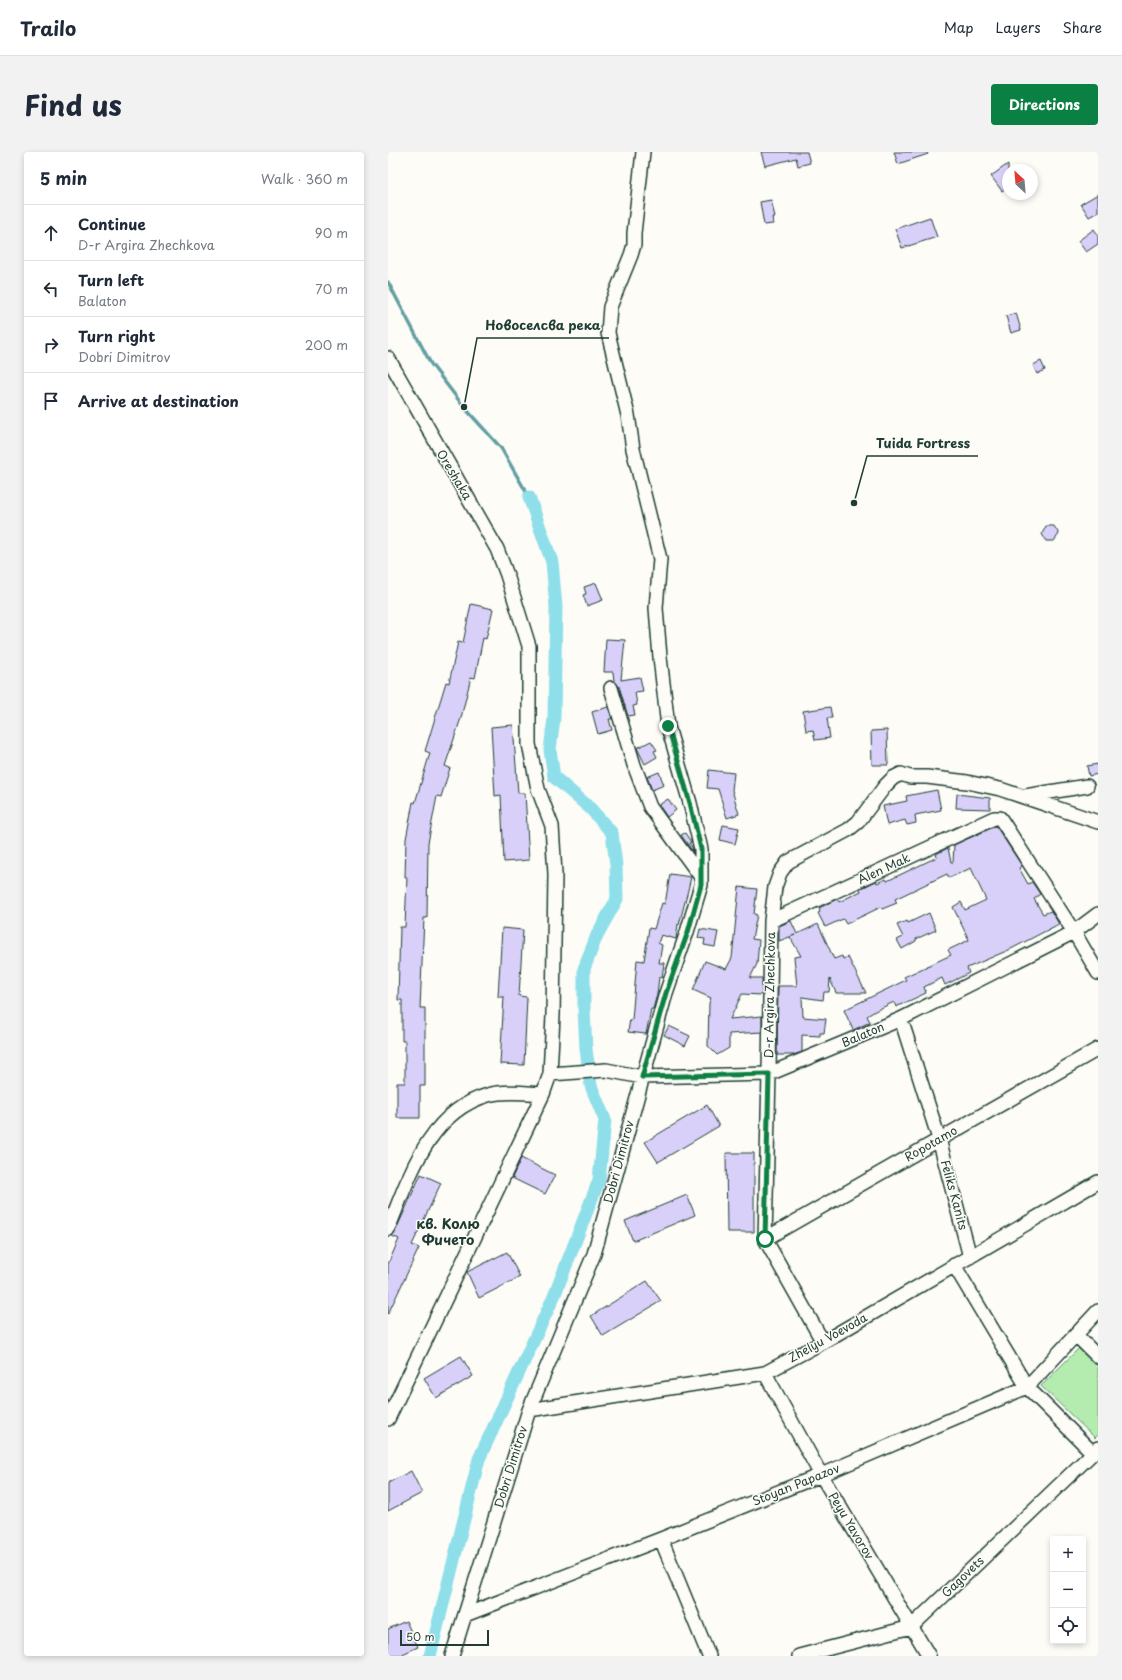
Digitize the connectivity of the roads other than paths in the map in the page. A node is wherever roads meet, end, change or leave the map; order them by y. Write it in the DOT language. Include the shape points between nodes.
graph roads {
  1 [pos="643,152"];
  2 [pos="388,358"];
  3 [pos="611,688"];
  4 [pos="1086,786"];
  5 [pos="1023,797"];
  6 [pos="1098,822"];
  7 [pos="701,877"];
  8 [pos="1098,914"];
  9 [pos="771,921"];
  10 [pos="1074,932"];
  11 [pos="1098,973"];
  12 [pos="901,1019"];
  13 [pos="1098,1049"];
  14 [pos="550,1074"];
  15 [pos="769,1074"];
  16 [pos="642,1077"];
  17 [pos="543,1094"];
  18 [pos="939,1139"];
  19 [pos="1098,1182"];
  20 [pos="388,1229"];
  21 [pos="765,1239"];
  22 [pos="970,1257"];
  23 [pos="954,1265"];
  24 [pos="1098,1311"];
  25 [pos="1076,1335"];
  26 [pos="822,1342"];
  27 [pos="1098,1357"];
  28 [pos="765,1373"];
  29 [pos="1027,1387"];
  30 [pos="528,1410"];
  31 [pos="388,1419"];
  32 [pos="1095,1451"];
  33 [pos="821,1475"];
  34 [pos="660,1539"];
  35 [pos="465,1615"];
  36 [pos="911,1626"];
  37 [pos="452,1656"];
  38 [pos="709,1656"];
  39 [pos="799,1656"];
  40 [pos="929,1656"];
  1 -- 7 [label="street, Dobri Dimitrov" via="634,245 610,307 608,333 660,559 656,608 668,726 701,849"];
  2 -- 14 [label="street, Oreshaka" via="497,549 514,594 529,646 529,744 538,789 552,826 556,874 554,1016"];
  3 -- 7 [label="street" via="634,765 650,807"];
  4 -- 5 [label="street"];
  5 -- 6 [label="street"];
  5 -- 9 [label="street, D-r Argira Zhechkova" via="967,782 900,774 885,786 862,818 848,830 788,862 780,873 775,887"];
  7 -- 16 [label="street, Dobri Dimitrov" via="688,932 666,993"];
  8 -- 10 [label="street, Balaton"];
  9 -- 10 [label="street, Alen Mak" via="998,818"];
  9 -- 15 [label="street, D-r Argira Zhechkova"];
  10 -- 11 [label="street"];
  10 -- 12 [label="street, Balaton"];
  12 -- 15 [label="street, Balaton"];
  12 -- 18 [label="street, Feliks Kanits"];
  13 -- 18 [label="street, Ropotamo"];
  14 -- 16 [label="street, Balaton" via="606,1070"];
  14 -- 17 [label="street, Oreshaka"];
  15 -- 16 [label="street, Balaton"];
  15 -- 21 [label="street, D-r Argira Zhechkova"];
  16 -- 30 [label="street, Dobri Dimitrov" via="594,1254"];
  17 -- 20 [label="street" via="489,1094 472,1101 445,1119 413,1167"];
  17 -- 31 [label="street"];
  18 -- 21 [label="street, Ropotamo"];
  18 -- 22 [label="street, Feliks Kanits"];
  19 -- 22 [label="street, Zhelyu Voevoda"];
  21 -- 26 [label="street"];
  22 -- 23 [label="street, Zhelyu Voevoda"];
  23 -- 26 [label="street, Zhelyu Voevoda"];
  23 -- 29 [label="street"];
  24 -- 25 [label="street, Stoyan Papazov"];
  25 -- 27 [label="street"];
  25 -- 29 [label="street, Stoyan Papazov"];
  26 -- 28 [label="street, Zhelyu Voevoda"];
  28 -- 30 [label="street, Zhelyu Voevoda"];
  28 -- 33 [label="street, Peyu Yavorov"];
  29 -- 32 [label="street"];
  29 -- 33 [label="street, Stoyan Papazov"];
  30 -- 35 [label="street, Dobri Dimitrov"];
  32 -- 36 [label="street, Gagovets"];
  33 -- 34 [label="street, Stoyan Papazov"];
  33 -- 36 [label="street, Peyu Yavorov"];
  34 -- 35 [label="street, Stoyan Papazov"];
  34 -- 38 [label="street"];
  35 -- 37 [label="street, Dobri Dimitrov"];
  36 -- 39 [label="street, Gagovets"];
  36 -- 40 [label="street, Peyu Yavorov"];
}
